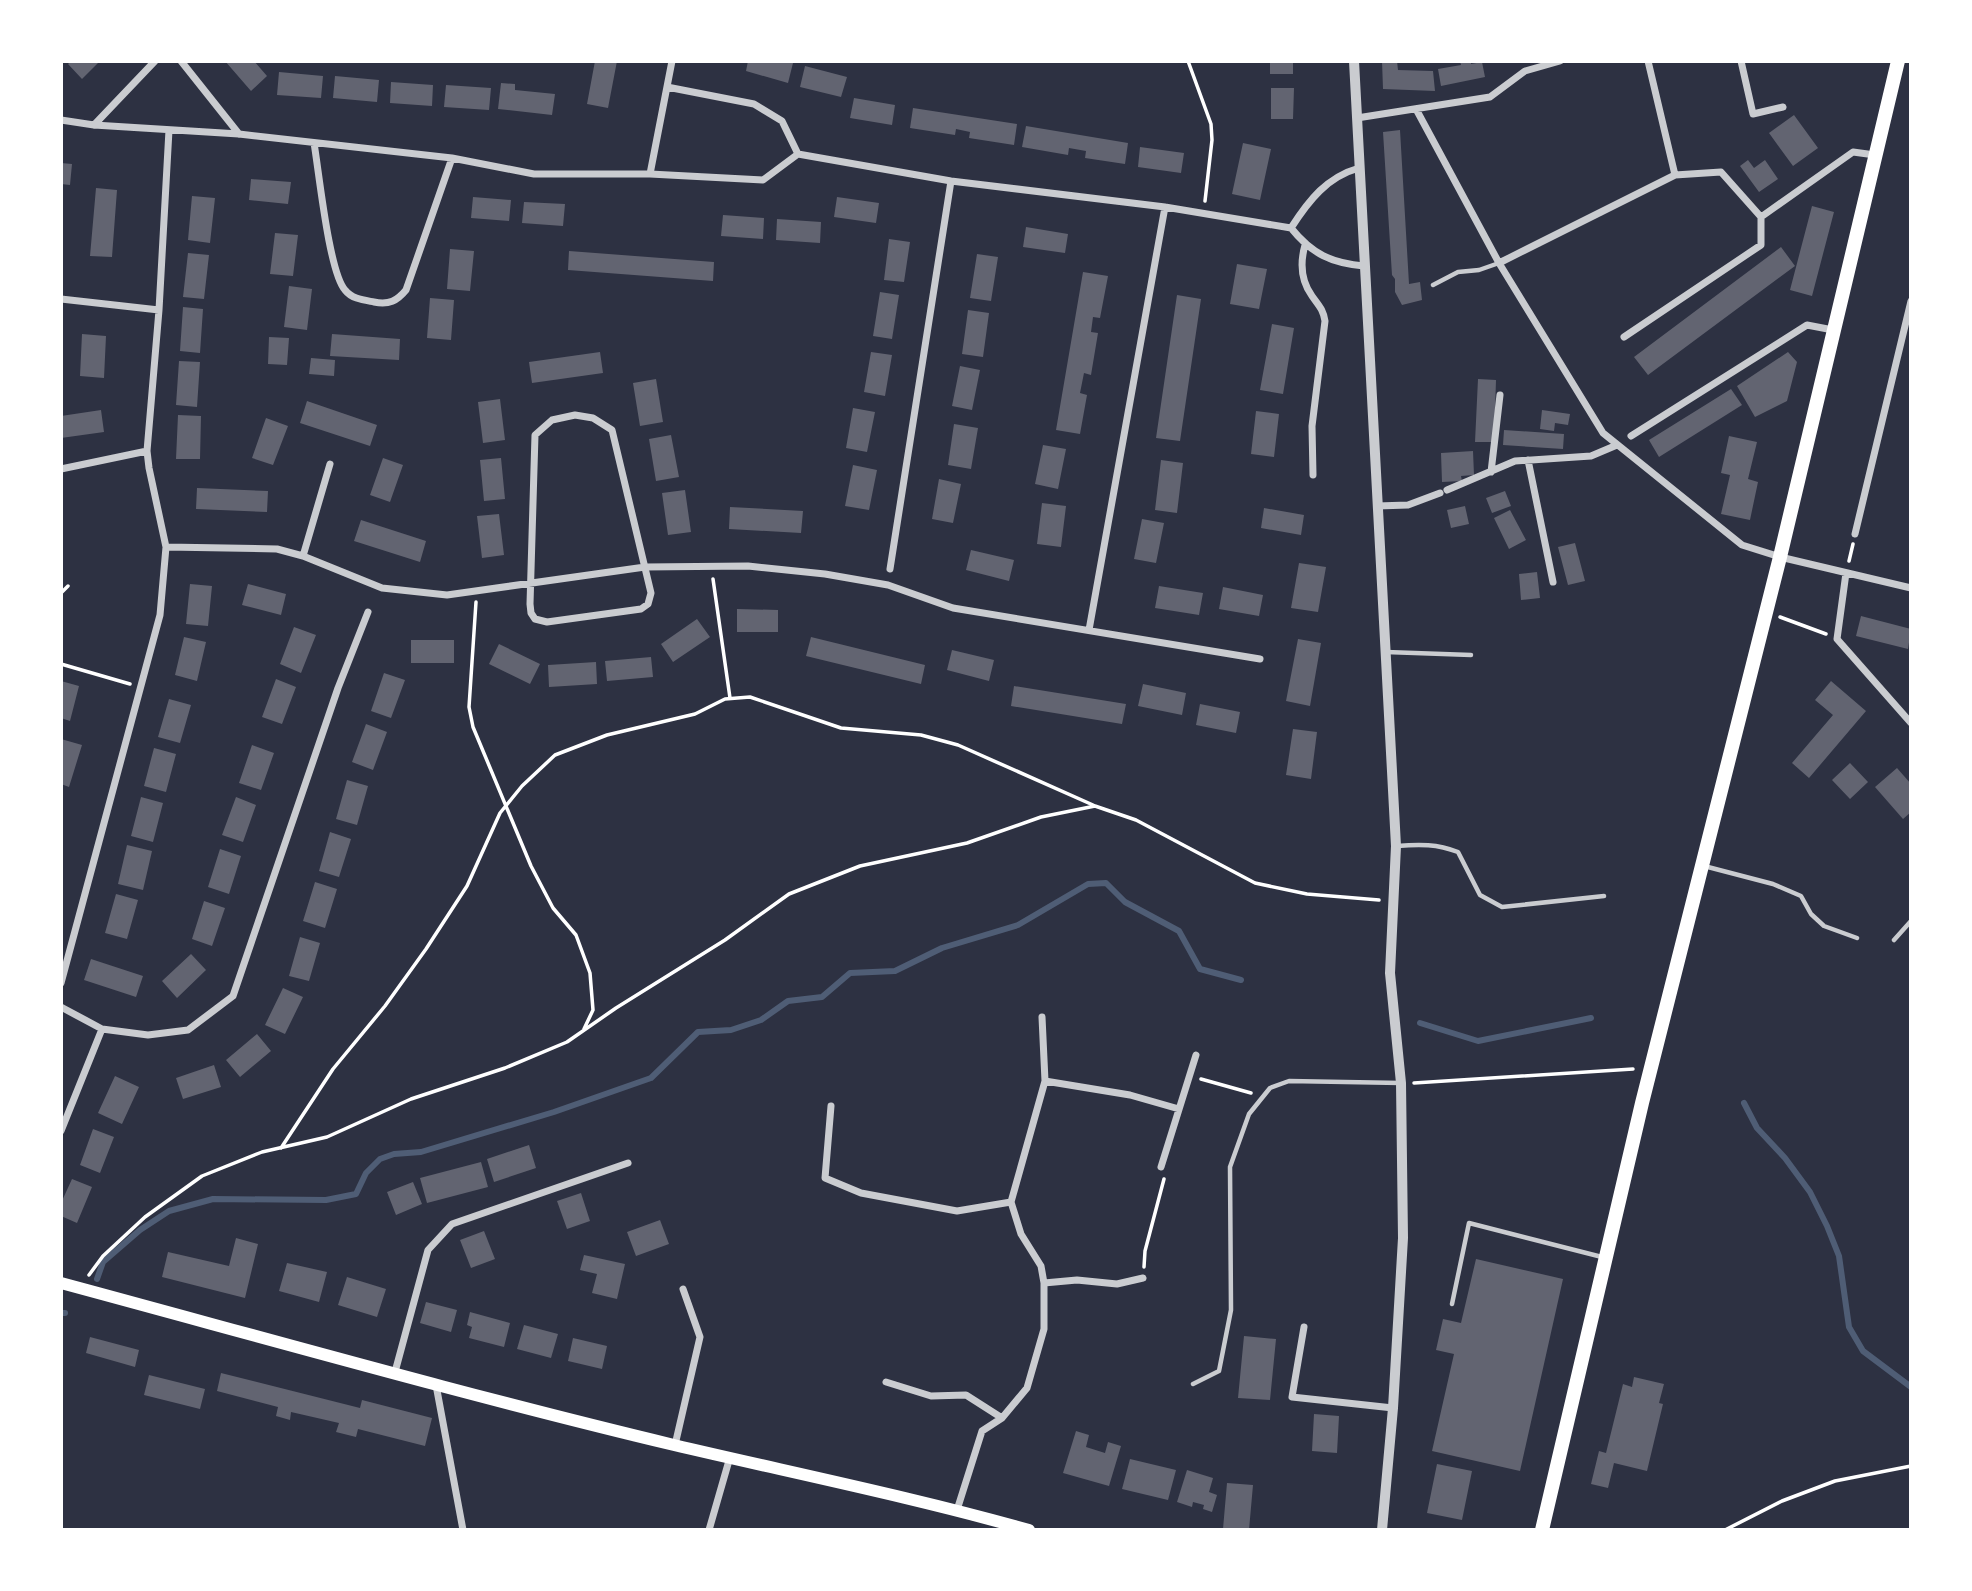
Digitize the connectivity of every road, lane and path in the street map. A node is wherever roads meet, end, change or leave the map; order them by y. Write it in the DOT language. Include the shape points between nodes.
graph roads {
  1 [pos="155,61"];
  2 [pos="181,61"];
  3 [pos="672,61"];
  4 [pos="1188,61"];
  5 [pos="1354,61"];
  6 [pos="1560,61"];
  7 [pos="1648,61"];
  8 [pos="1741,61"];
  9 [pos="1898,61"];
  10 [pos="667,87"];
  11 [pos="1783,107"];
  12 [pos="1416,109"];
  13 [pos="1357,118"];
  14 [pos="61,120"];
  15 [pos="94,125"];
  16 [pos="169,130"];
  17 [pos="239,134"];
  18 [pos="314,143"];
  19 [pos="797,154"];
  20 [pos="1876,155"];
  21 [pos="452,158"];
  22 [pos="1359,168"];
  23 [pos="650,174"];
  24 [pos="1675,175"];
  25 [pos="951,181"];
  26 [pos="1165,208"];
  27 [pos="1203,214"];
  28 [pos="1761,217"];
  29 [pos="1291,228"];
  30 [pos="1305,245"];
  31 [pos="1499,263"];
  32 [pos="1364,266"];
  33 [pos="1433,285"];
  34 [pos="61,299"];
  35 [pos="1911,301"];
  36 [pos="159,310"];
  37 [pos="1834,330"];
  38 [pos="1624,337"];
  39 [pos="1500,395"];
  40 [pos="1631,436"];
  41 [pos="1617,446"];
  42 [pos="147,451"];
  43 [pos="1528,460"];
  44 [pos="330,464"];
  45 [pos="61,469"];
  46 [pos="1491,472"];
  47 [pos="1313,475"];
  48 [pos="1377,506"];
  49 [pos="1855,534"];
  50 [pos="166,547"];
  51 [pos="303,556"];
  52 [pos="1780,557"];
  53 [pos="710,566"];
  54 [pos="645,567"];
  55 [pos="890,569"];
  56 [pos="1846,573"];
  57 [pos="532,581"];
  58 [pos="1553,582"];
  59 [pos="68,586"];
  60 [pos="1911,588"];
  61 [pos="477,590"];
  62 [pos="61,593"];
  63 [pos="1765,611"];
  64 [pos="368,612"];
  65 [pos="1089,631"];
  66 [pos="1837,639"];
  67 [pos="1385,652"];
  68 [pos="1471,655"];
  69 [pos="1260,659"];
  70 [pos="61,664"];
  71 [pos="141,687"];
  72 [pos="730,698"];
  73 [pos="1911,723"];
  74 [pos="1095,806"];
  75 [pos="505,807"];
  76 [pos="1396,846"];
  77 [pos="1703,866"];
  78 [pos="1604,895"];
  79 [pos="1392,901"];
  80 [pos="1911,920"];
  81 [pos="1857,938"];
  82 [pos="1894,940"];
  83 [pos="61,983"];
  84 [pos="61,1007"];
  85 [pos="1042,1017"];
  86 [pos="102,1029"];
  87 [pos="583,1031"];
  88 [pos="1196,1055"];
  89 [pos="1651,1068"];
  90 [pos="1189,1076"];
  91 [pos="1045,1081"];
  92 [pos="1401,1083"];
  93 [pos="1263,1097"];
  94 [pos="831,1106"];
  95 [pos="1179,1109"];
  96 [pos="61,1131"];
  97 [pos="281,1147"];
  98 [pos="628,1163"];
  99 [pos="1161,1167"];
  100 [pos="1011,1202"];
  101 [pos="1606,1258"];
  102 [pos="1143,1278"];
  103 [pos="61,1283"];
  104 [pos="1044,1283"];
  105 [pos="82,1289"];
  106 [pos="683,1289"];
  107 [pos="1451,1304"];
  108 [pos="1304,1327"];
  109 [pos="395,1372"];
  110 [pos="886,1382"];
  111 [pos="436,1384"];
  112 [pos="1193,1384"];
  113 [pos="1394,1408"];
  114 [pos="1002,1418"];
  115 [pos="676,1445"];
  116 [pos="730,1457"];
  117 [pos="1911,1466"];
  118 [pos="957,1510"];
  119 [pos="463,1530"];
  120 [pos="709,1530"];
  121 [pos="1029,1530"];
  122 [pos="1382,1530"];
  123 [pos="1542,1530"];
  124 [pos="1725,1530"];
  1 -- 15 [label="street"];
  2 -- 17 [label="street"];
  3 -- 10 [label="street"];
  4 -- 27 [label="path" via="1211,124"];
  5 -- 13 [label="street"];
  6 -- 12 [label="street" via="1525,71 1490,97"];
  7 -- 24 [label="street"];
  8 -- 11 [label="street" via="1753,114"];
  9 -- 20 [label="highway"];
  10 -- 19 [label="street" via="754,104 782,121"];
  10 -- 23 [label="street"];
  12 -- 13 [label="street"];
  12 -- 31 [label="street"];
  13 -- 22 [label="street"];
  14 -- 15 [label="street"];
  15 -- 16 [label="street"];
  16 -- 17 [label="street"];
  16 -- 36 [label="street"];
  17 -- 18 [label="street"];
  18 -- 21 [label="street"];
  18 -- 21 [label="street" via="341,284 356,299 384,304 398,300 406,290"];
  19 -- 23 [label="street" via="763,180"];
  19 -- 25 [label="street"];
  20 -- 28 [label="street" via="1853,152"];
  20 -- 37 [label="highway"];
  21 -- 23 [label="street" via="534,174"];
  22 -- 29 [label="street" via="1343,172 1327,184 1308,201"];
  22 -- 32 [label="street"];
  24 -- 28 [label="street" via="1721,172"];
  24 -- 31 [label="street"];
  25 -- 26 [label="street"];
  25 -- 55 [label="street"];
  26 -- 27 [label="street"];
  26 -- 65 [label="street"];
  27 -- 29 [label="street"];
  28 -- 38 [label="street" via="1761,245"];
  29 -- 30 [label="street"];
  30 -- 32 [label="street" via="1335,262"];
  30 -- 47 [label="street" via="1301,259 1304,281 1325,321 1312,426"];
  31 -- 33 [label="lane" via="1458,272"];
  31 -- 41 [label="street" via="1603,433"];
  32 -- 48 [label="street"];
  34 -- 36 [label="street"];
  35 -- 49 [label="street"];
  36 -- 42 [label="street"];
  37 -- 40 [label="street" via="1807,325"];
  37 -- 52 [label="highway"];
  39 -- 46 [label="street"];
  41 -- 43 [label="street" via="1591,456"];
  41 -- 52 [label="street" via="1742,545"];
  42 -- 45 [label="street"];
  42 -- 50 [label="street"];
  43 -- 46 [label="street"];
  43 -- 58 [label="street"];
  44 -- 51 [label="street"];
  46 -- 48 [label="street" via="1408,505"];
  48 -- 67 [label="street"];
  49 -- 56 [label="path"];
  50 -- 51 [label="street" via="277,549"];
  50 -- 71 [label="street" via="160,615"];
  51 -- 61 [label="street" via="382,589 447,595"];
  52 -- 56 [label="street"];
  52 -- 63 [label="highway"];
  53 -- 54 [label="street"];
  53 -- 65 [label="street" via="825,573 888,585 953,608"];
  53 -- 72 [label="path"];
  54 -- 57 [label="street"];
  54 -- 57 [label="street" via="650,593 641,610 547,622 531,613"];
  54 -- 57 [label="street" via="612,430 593,418 575,415 552,420 536,435"];
  56 -- 60 [label="street"];
  56 -- 66 [label="street"];
  57 -- 61 [label="street"];
  59 -- 62 [label="path"];
  61 -- 75 [label="path" via="469,707"];
  63 -- 66 [label="path"];
  63 -- 77 [label="highway"];
  64 -- 86 [label="street" via="233,996 188,1030 148,1035"];
  65 -- 69 [label="street"];
  66 -- 73 [label="street"];
  67 -- 68 [label="lane"];
  67 -- 76 [label="street"];
  70 -- 71 [label="path"];
  71 -- 83 [label="street"];
  72 -- 74 [label="path" via="750,697 841,728 921,735 958,745"];
  72 -- 75 [label="path" via="695,714 607,735 555,755"];
  74 -- 79 [label="path" via="1136,820 1255,883 1307,894"];
  74 -- 87 [label="path" via="1041,817 967,843 860,866 789,894"];
  75 -- 87 [label="path" via="553,908 576,935 590,973 593,1010"];
  75 -- 97 [label="path" via="467,886 426,949 333,1069"];
  76 -- 78 [label="lane" via="1441,845 1458,852 1480,895 1502,907"];
  76 -- 79 [label="street"];
  77 -- 81 [label="lane" via="1801,896 1824,926"];
  77 -- 89 [label="highway"];
  79 -- 92 [label="street" via="1390,973"];
  80 -- 82 [label="lane"];
  84 -- 86 [label="street"];
  85 -- 91 [label="street"];
  86 -- 96 [label="street"];
  87 -- 97 [label="path" via="505,1068 411,1099 327,1137"];
  88 -- 90 [label="street"];
  89 -- 92 [label="path"];
  89 -- 101 [label="highway"];
  90 -- 93 [label="path"];
  90 -- 95 [label="street"];
  91 -- 95 [label="street" via="1130,1095"];
  91 -- 100 [label="street"];
  92 -- 93 [label="lane" via="1289,1081 1270,1088"];
  92 -- 113 [label="street" via="1404,1238"];
  93 -- 112 [label="lane" via="1249,1114 1230,1167 1231,1310 1219,1371"];
  94 -- 100 [label="street" via="825,1178 861,1193 957,1211"];
  95 -- 99 [label="street"];
  97 -- 105 [label="path" via="202,1176 145,1217 103,1256"];
  98 -- 109 [label="street" via="452,1224 428,1250"];
  99 -- 102 [label="path" via="1165,1181 1145,1251"];
  100 -- 104 [label="street" via="1021,1234 1041,1266"];
  101 -- 107 [label="lane" via="1469,1223"];
  101 -- 123 [label="highway"];
  102 -- 104 [label="street" via="1117,1284"];
  103 -- 105 [label="main road"];
  104 -- 114 [label="street" via="1044,1329 1027,1388"];
  105 -- 109 [label="main road"];
  106 -- 115 [label="street" via="700,1337"];
  108 -- 113 [label="street" via="1292,1397"];
  109 -- 111 [label="main road"];
  110 -- 114 [label="street" via="931,1395 966,1395"];
  111 -- 115 [label="main road"];
  111 -- 119 [label="street"];
  113 -- 122 [label="street"];
  114 -- 118 [label="street" via="982,1431"];
  115 -- 116 [label="main road"];
  116 -- 118 [label="main road"];
  116 -- 120 [label="street"];
  117 -- 124 [label="path" via="1835,1481"];
  118 -- 121 [label="main road"];
}
